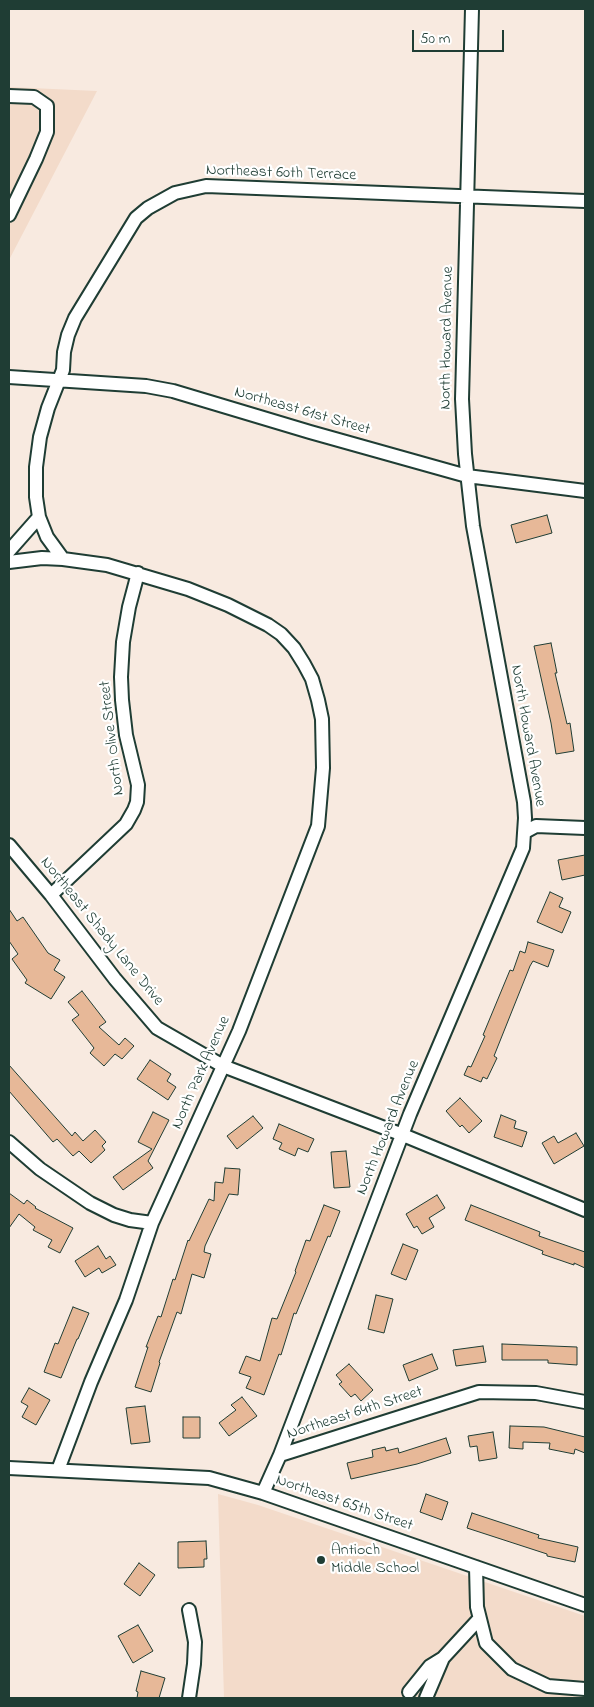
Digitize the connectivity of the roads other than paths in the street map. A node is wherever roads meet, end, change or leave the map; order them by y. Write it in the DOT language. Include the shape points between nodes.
graph roads {
  1 [pos="472,9"];
  2 [pos="9,96"];
  3 [pos="466,197"];
  4 [pos="585,201"];
  5 [pos="9,215"];
  6 [pos="9,377"];
  7 [pos="60,380"];
  8 [pos="467,476"];
  9 [pos="585,491"];
  10 [pos="39,517"];
  11 [pos="9,551"];
  12 [pos="63,559"];
  13 [pos="9,562"];
  14 [pos="138,573"];
  15 [pos="585,828"];
  16 [pos="525,832"];
  17 [pos="9,845"];
  18 [pos="51,895"];
  19 [pos="223,1066"];
  20 [pos="403,1135"];
  21 [pos="9,1142"];
  22 [pos="585,1210"];
  23 [pos="152,1223"];
  24 [pos="585,1402"];
  25 [pos="280,1455"];
  26 [pos="9,1468"];
  27 [pos="58,1470"];
  28 [pos="262,1493"];
  29 [pos="476,1567"];
  30 [pos="585,1605"];
  31 [pos="189,1610"];
  32 [pos="479,1620"];
  33 [pos="443,1658"];
  34 [pos="585,1689"];
  35 [pos="405,1695"];
  36 [pos="189,1698"];
  37 [pos="425,1698"];
  1 -- 3 [label="street, North Howard Avenue"];
  2 -- 5 [label="street" via="34,97 47,106 47,132"];
  3 -- 4 [label="street, Northeast 60th Terrace"];
  3 -- 7 [label="street, Northeast 60th Terrace" via="206,186 190,188 161,199 136,218 76,318 68,335"];
  3 -- 8 [label="street, North Howard Avenue" via="462,399"];
  6 -- 7 [label="street, Northeast 61st Street"];
  7 -- 8 [label="street, Northeast 61st Street" via="173,391"];
  7 -- 10 [label="street" via="40,437 36,467"];
  8 -- 9 [label="street, Northeast 61st Street"];
  8 -- 16 [label="street, North Howard Avenue" via="480,569 524,802"];
  10 -- 11 [label="street"];
  10 -- 12 [label="street" via="47,537"];
  12 -- 13 [label="street, North Park Avenue"];
  12 -- 14 [label="street, North Park Avenue"];
  14 -- 18 [label="street, North Olive Street" via="126,624 121,677 126,735 138,785 137,802 126,824"];
  14 -- 19 [label="street, North Park Avenue" via="228,606 281,634 294,648 312,680 322,719 318,826"];
  15 -- 16 [label="street" via="536,826"];
  16 -- 20 [label="street, North Howard Avenue" via="523,848"];
  17 -- 18 [label="street, Northeast Shady Lane Drive"];
  18 -- 19 [label="street, Northeast Shady Lane Drive" via="157,1028"];
  19 -- 20 [label="street, Northeast Shady Lane Drive"];
  19 -- 23 [label="street, North Park Avenue"];
  20 -- 22 [label="street, Northeast Shady Lane Drive"];
  20 -- 25 [label="street, North Howard Avenue"];
  21 -- 23 [label="street" via="40,1169 90,1203 114,1215"];
  23 -- 27 [label="street, North Park Avenue" via="126,1300"];
  24 -- 25 [label="street, Northeast 64th Street" via="536,1392 479,1392"];
  25 -- 28 [label="street, Northeast 64th Street"];
  26 -- 27 [label="street"];
  27 -- 28 [label="street" via="209,1478"];
  28 -- 29 [label="street, Northeast 65th Street"];
  29 -- 30 [label="street, Northeast 65th Street"];
  29 -- 32 [label="street"];
  31 -- 36 [label="street" via="195,1642"];
  32 -- 33 [label="street"];
  32 -- 34 [label="street" via="486,1643 512,1669 548,1686"];
  33 -- 35 [label="street" via="430,1666"];
  33 -- 37 [label="street"];
  35 -- 37 [label="street"];
}
